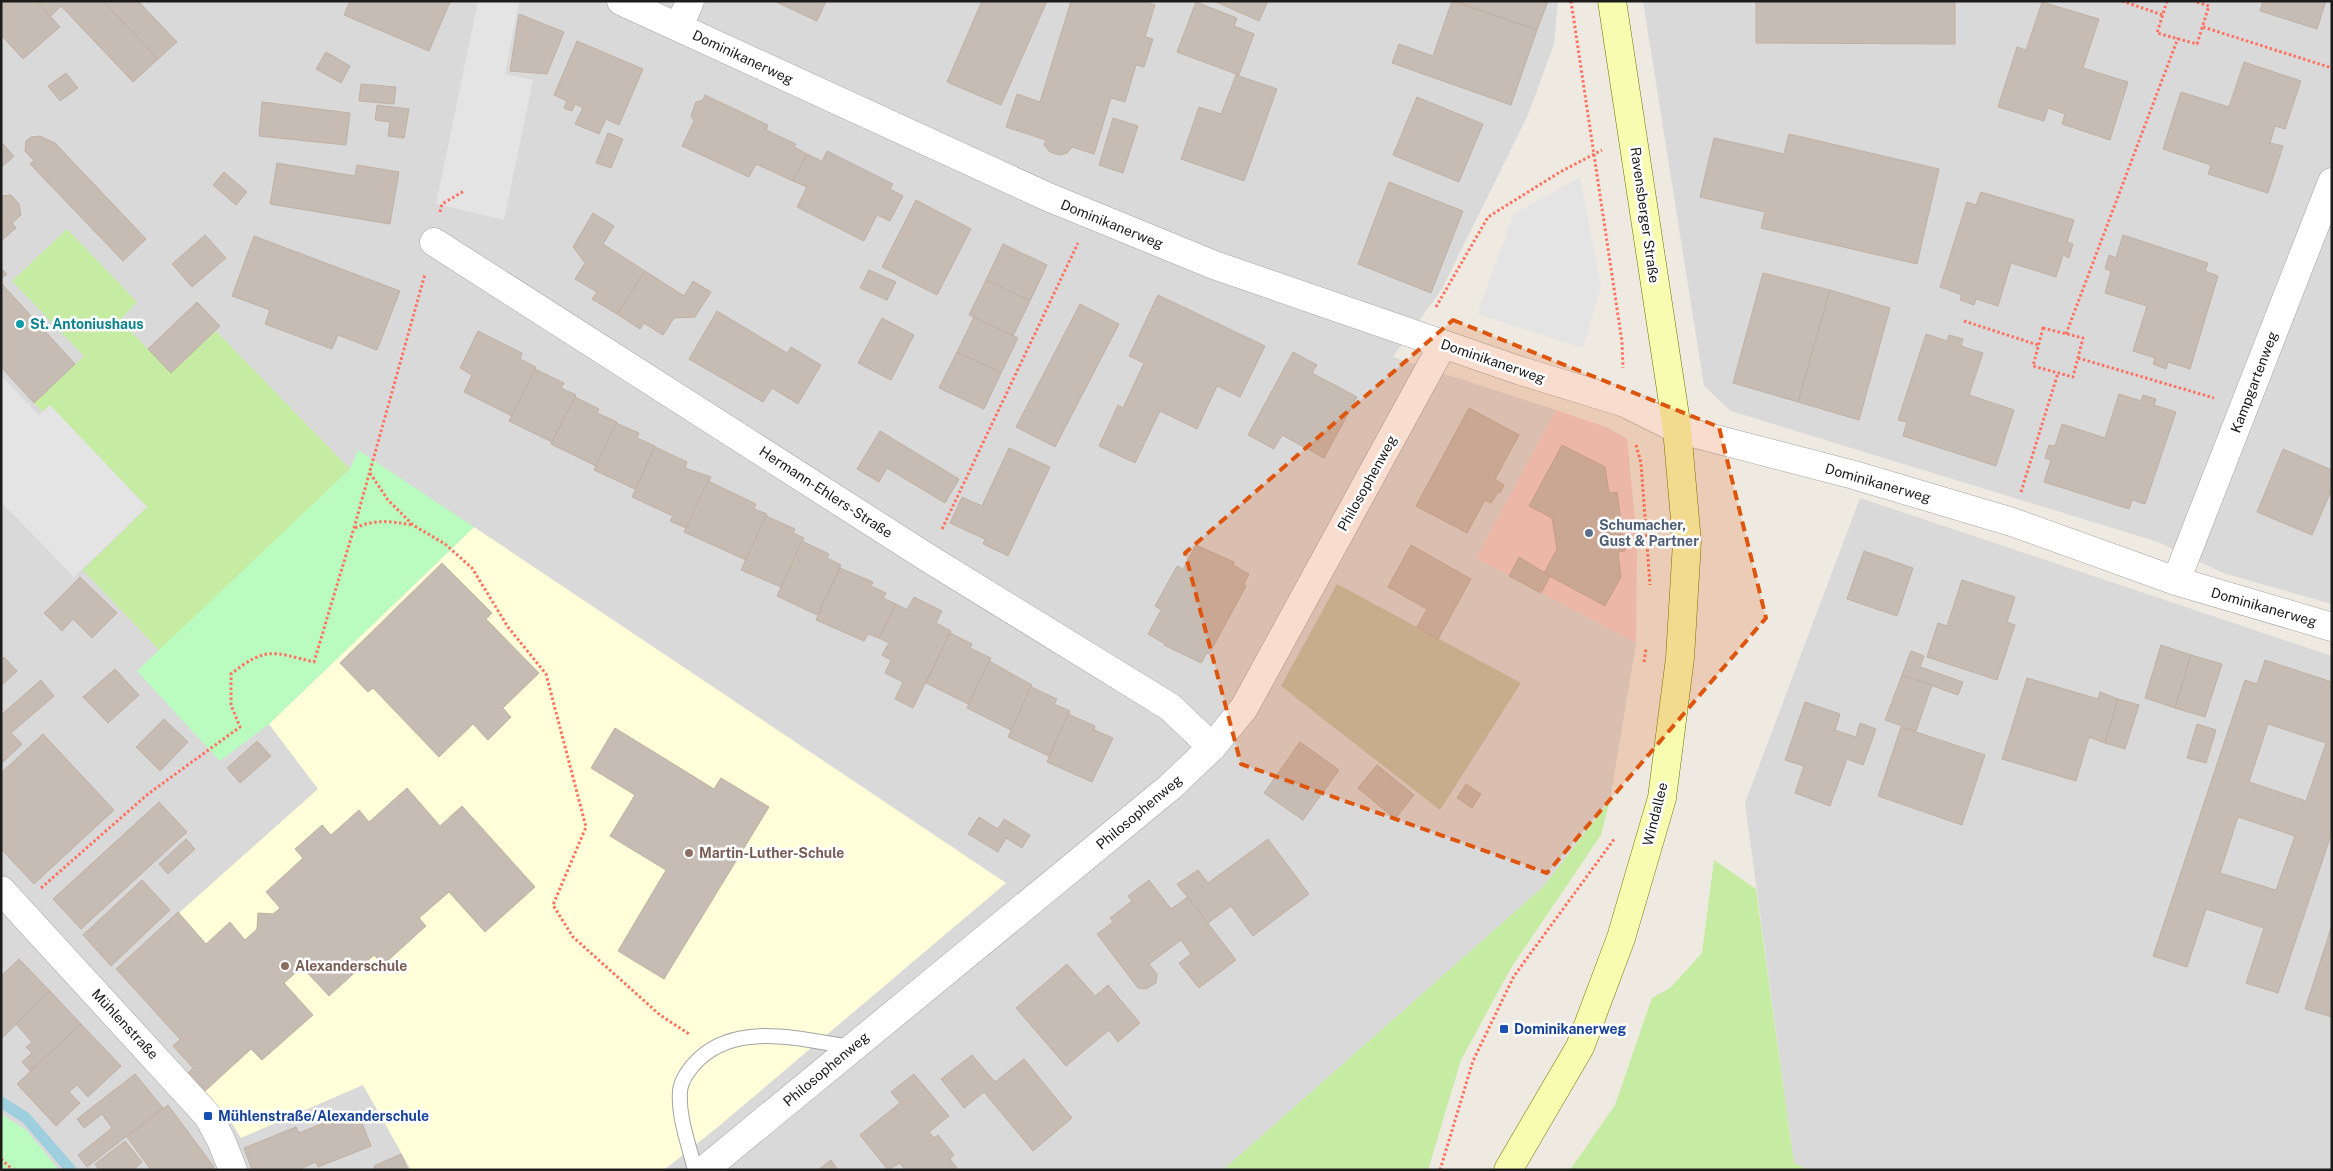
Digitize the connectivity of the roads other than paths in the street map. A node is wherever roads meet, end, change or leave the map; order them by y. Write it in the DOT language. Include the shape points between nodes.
graph roads {
  1 [pos="621,1"];
  2 [pos="690,1"];
  3 [pos="1612,1"];
  4 [pos="679,27"];
  5 [pos="2332,182"];
  6 [pos="434,242"];
  7 [pos="1431,340"];
  8 [pos="1677,428"];
  9 [pos="2176,581"];
  10 [pos="2332,627"];
  11 [pos="1212,748"];
  12 [pos="10,899"];
  13 [pos="851,1047"];
  14 [pos="233,1170"];
  15 [pos="695,1170"];
  16 [pos="704,1170"];
  17 [pos="1508,1170"];
  1 -- 4 [label="street, Dominikanerweg"];
  2 -- 4 [label="street"];
  3 -- 8 [label="main road, Ravensberger Straße"];
  4 -- 7 [label="street, Dominikanerweg" via="1092,216 1214,266"];
  5 -- 9 [label="street, Kampgartenweg"];
  6 -- 11 [label="street, Hermann-Ehlers-Straße" via="928,558 1170,706"];
  7 -- 8 [label="street, Dominikanerweg" via="1625,403"];
  7 -- 11 [label="street, Philosophenweg" via="1244,708"];
  8 -- 9 [label="street, Dominikanerweg" via="1854,475 2012,522"];
  8 -- 17 [label="main road, Windallee" via="1687,542 1680,658 1662,798 1621,938 1580,1047"];
  9 -- 10 [label="street, Dominikanerweg"];
  11 -- 13 [label="street, Philosophenweg" via="1163,793"];
  12 -- 14 [label="street, Mühlenstraße" via="208,1116"];
  13 -- 15 [label="lane" via="769,1037 740,1037 711,1047 690,1068 680,1090 683,1122"];
  13 -- 16 [label="street, Philosophenweg"];
}
